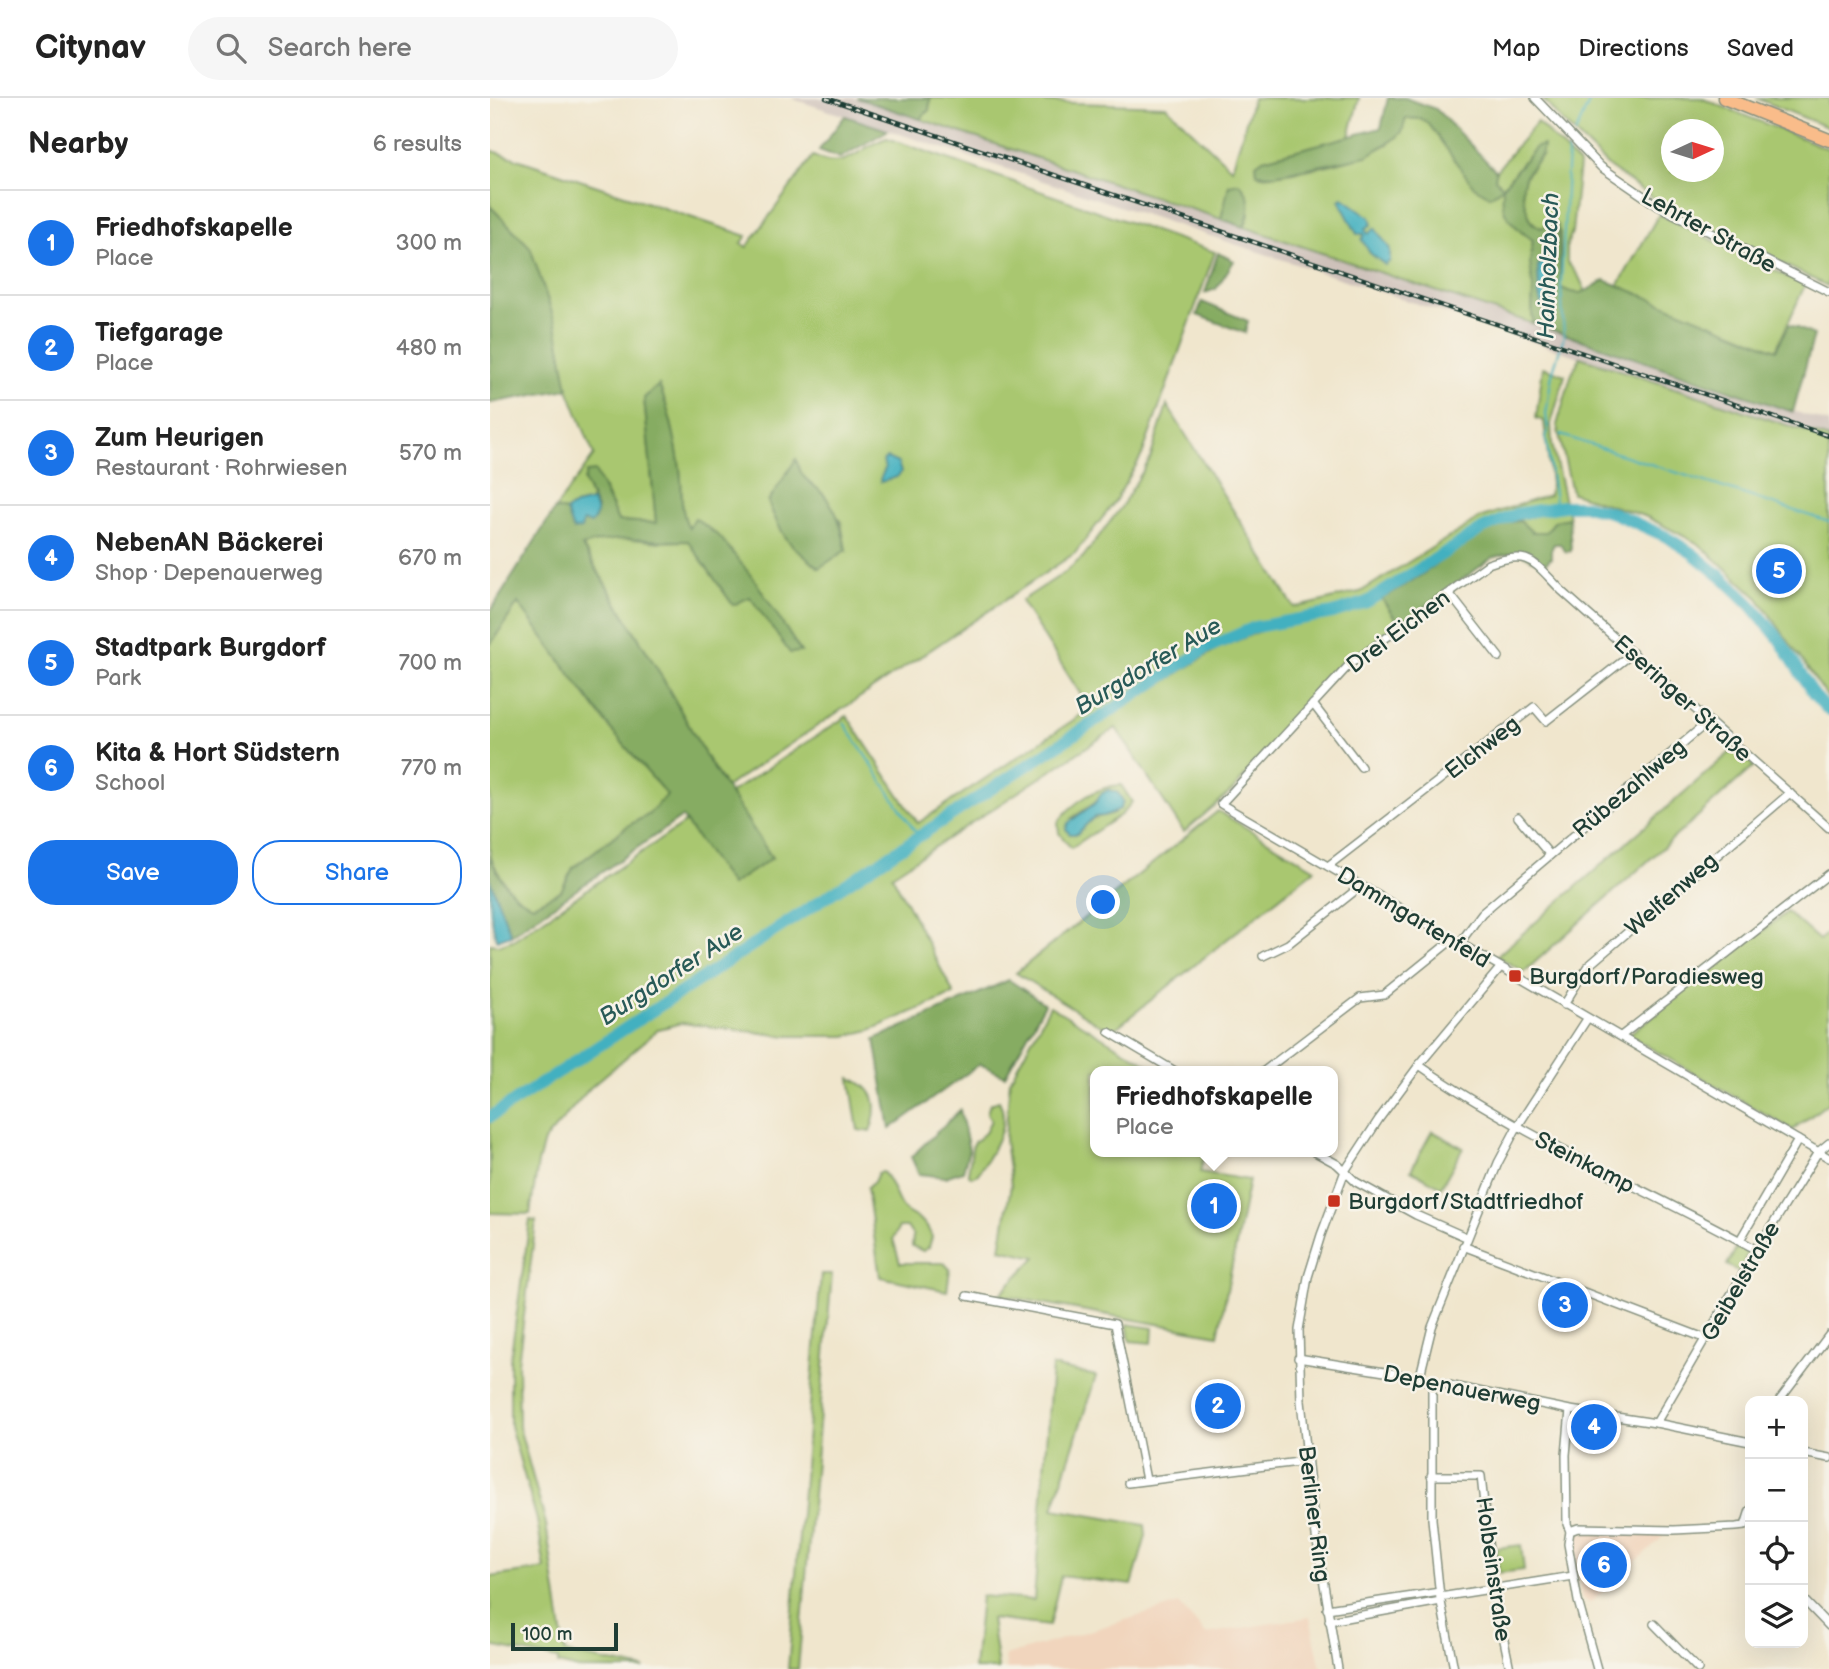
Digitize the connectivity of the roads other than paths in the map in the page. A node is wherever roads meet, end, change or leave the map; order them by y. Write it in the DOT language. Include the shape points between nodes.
graph roads {
  1 [pos="1535,98"];
  2 [pos="1724,98"];
  3 [pos="1829,140"];
  4 [pos="1829,292"];
  5 [pos="1537,566"];
  6 [pos="1449,593"];
  7 [pos="1633,653"];
  8 [pos="1499,657"];
  9 [pos="1313,704"];
  10 [pos="1709,721"];
  11 [pos="1362,767"];
  12 [pos="1790,793"];
  13 [pos="1222,804"];
  14 [pos="1518,817"];
  15 [pos="1829,828"];
  16 [pos="1549,855"];
  17 [pos="1328,866"];
  18 [pos="1829,874"];
  19 [pos="1361,886"];
  20 [pos="1455,942"];
  21 [pos="1263,956"];
  22 [pos="1500,968"];
  23 [pos="1563,1005"];
  24 [pos="1587,1019"];
  25 [pos="1109,1032"];
  26 [pos="1621,1036"];
  27 [pos="1419,1065"];
  28 [pos="1167,1066"];
  29 [pos="1271,1066"];
  30 [pos="1517,1127"];
  31 [pos="1798,1140"];
  32 [pos="1829,1143"];
  33 [pos="1818,1152"];
  34 [pos="1323,1157"];
  35 [pos="1829,1158"];
  36 [pos="1345,1171"];
  37 [pos="1466,1237"];
  38 [pos="1740,1240"];
  39 [pos="1463,1246"];
  40 [pos="1757,1250"];
  41 [pos="967,1296"];
  42 [pos="1829,1335"];
  43 [pos="1707,1339"];
  44 [pos="1298,1358"];
  45 [pos="1419,1380"];
  46 [pos="1432,1383"];
  47 [pos="1783,1396"];
  48 [pos="1570,1410"];
  49 [pos="1656,1423"];
  50 [pos="1745,1441"];
  51 [pos="1808,1454"];
  52 [pos="1829,1458"];
  53 [pos="1307,1461"];
  54 [pos="1431,1476"];
  55 [pos="1146,1480"];
  56 [pos="1128,1483"];
  57 [pos="1746,1522"];
  58 [pos="1570,1531"];
  59 [pos="1573,1576"];
  60 [pos="1493,1588"];
  61 [pos="1440,1597"];
  62 [pos="1808,1605"];
  63 [pos="1327,1609"];
  64 [pos="1329,1620"];
  65 [pos="1654,1624"];
  66 [pos="1829,1626"];
  67 [pos="1338,1669"];
  68 [pos="1454,1669"];
  69 [pos="1510,1669"];
  70 [pos="1597,1669"];
  71 [pos="1698,1669"];
  1 -- 4 [label="street, Lehrter Straße" via="1601,166 1658,206"];
  2 -- 3 [label="main road"];
  5 -- 6 [label="street, Drei Eichen" via="1510,556 1488,564"];
  5 -- 7 [label="street, Eseringer Straße"];
  6 -- 8 [label="street"];
  6 -- 9 [label="street, Drei Eichen" via="1350,664"];
  7 -- 10 [label="street, Eseringer Straße"];
  7 -- 17 [label="street, Elchweg" via="1546,721 1534,707"];
  9 -- 11 [label="street"];
  9 -- 13 [label="street, Drei Eichen"];
  10 -- 12 [label="street, Eseringer Straße"];
  10 -- 16 [label="street, Rübezahlweg"];
  12 -- 15 [label="street, Eseringer Straße"];
  12 -- 23 [label="street, Welfenweg" via="1587,967"];
  13 -- 17 [label="street, Dammgartenfeld"];
  14 -- 16 [label="street, Rübezahlweg"];
  16 -- 20 [label="street, Rübezahlweg"];
  17 -- 19 [label="street, Dammgartenfeld"];
  18 -- 26 [label="street"];
  19 -- 20 [label="street, Dammgartenfeld"];
  19 -- 21 [label="street" via="1288,944"];
  20 -- 22 [label="street, Dammgartenfeld"];
  20 -- 29 [label="street, Rübezahlweg" via="1384,995 1360,998"];
  22 -- 23 [label="street, Dammgartenfeld"];
  22 -- 27 [label="street, Berliner Ring"];
  23 -- 24 [label="street, Dammgartenfeld"];
  24 -- 26 [label="street, Dammgartenfeld"];
  24 -- 30 [label="street"];
  25 -- 28 [label="street"];
  26 -- 31 [label="street, Dammgartenfeld"];
  27 -- 30 [label="street, Steinkamp"];
  27 -- 36 [label="street, Berliner Ring"];
  30 -- 37 [label="street"];
  30 -- 38 [label="street, Steinkamp"];
  31 -- 33 [label="street, Dammgartenfeld"];
  31 -- 38 [label="street, Geibelstraße"];
  32 -- 33 [label="street, Geibelstraße"];
  33 -- 35 [label="street, Dammgartenfeld"];
  33 -- 40 [label="street, Geibelstraße"];
  34 -- 36 [label="street"];
  36 -- 37 [label="street" via="1356,1182 1416,1215"];
  36 -- 44 [label="street, Berliner Ring" via="1308,1277"];
  37 -- 39 [label="street"];
  38 -- 40 [label="street, Steinkamp"];
  39 -- 43 [label="street"];
  39 -- 45 [label="street" via="1432,1326"];
  40 -- 43 [label="street, Geibelstraße"];
  41 -- 55 [label="street" via="1115,1324"];
  42 -- 47 [label="street"];
  43 -- 49 [label="street, Geibelstraße"];
  44 -- 45 [label="street, Depenauerweg"];
  44 -- 53 [label="street, Berliner Ring"];
  45 -- 46 [label="street, Depenauerweg"];
  46 -- 48 [label="street, Depenauerweg"];
  46 -- 54 [label="street"];
  48 -- 49 [label="street, Depenauerweg"];
  48 -- 58 [label="street" via="1565,1489"];
  49 -- 50 [label="street, Depenauerweg"];
  51 -- 52 [label="street"];
  53 -- 55 [label="street"];
  53 -- 63 [label="street, Berliner Ring"];
  54 -- 60 [label="street, Holbeinstraße" via="1481,1476"];
  54 -- 61 [label="street"];
  55 -- 56 [label="street"];
  57 -- 58 [label="street" via="1736,1527"];
  58 -- 59 [label="street"];
  59 -- 60 [label="street"];
  59 -- 70 [label="street"];
  60 -- 61 [label="street"];
  60 -- 69 [label="street, Holbeinstraße"];
  61 -- 63 [label="street"];
  61 -- 64 [label="street"];
  61 -- 68 [label="street"];
  62 -- 66 [label="street"];
  63 -- 64 [label="street, Berliner Ring"];
  64 -- 67 [label="street, Berliner Ring"];
  65 -- 71 [label="street"];
}
